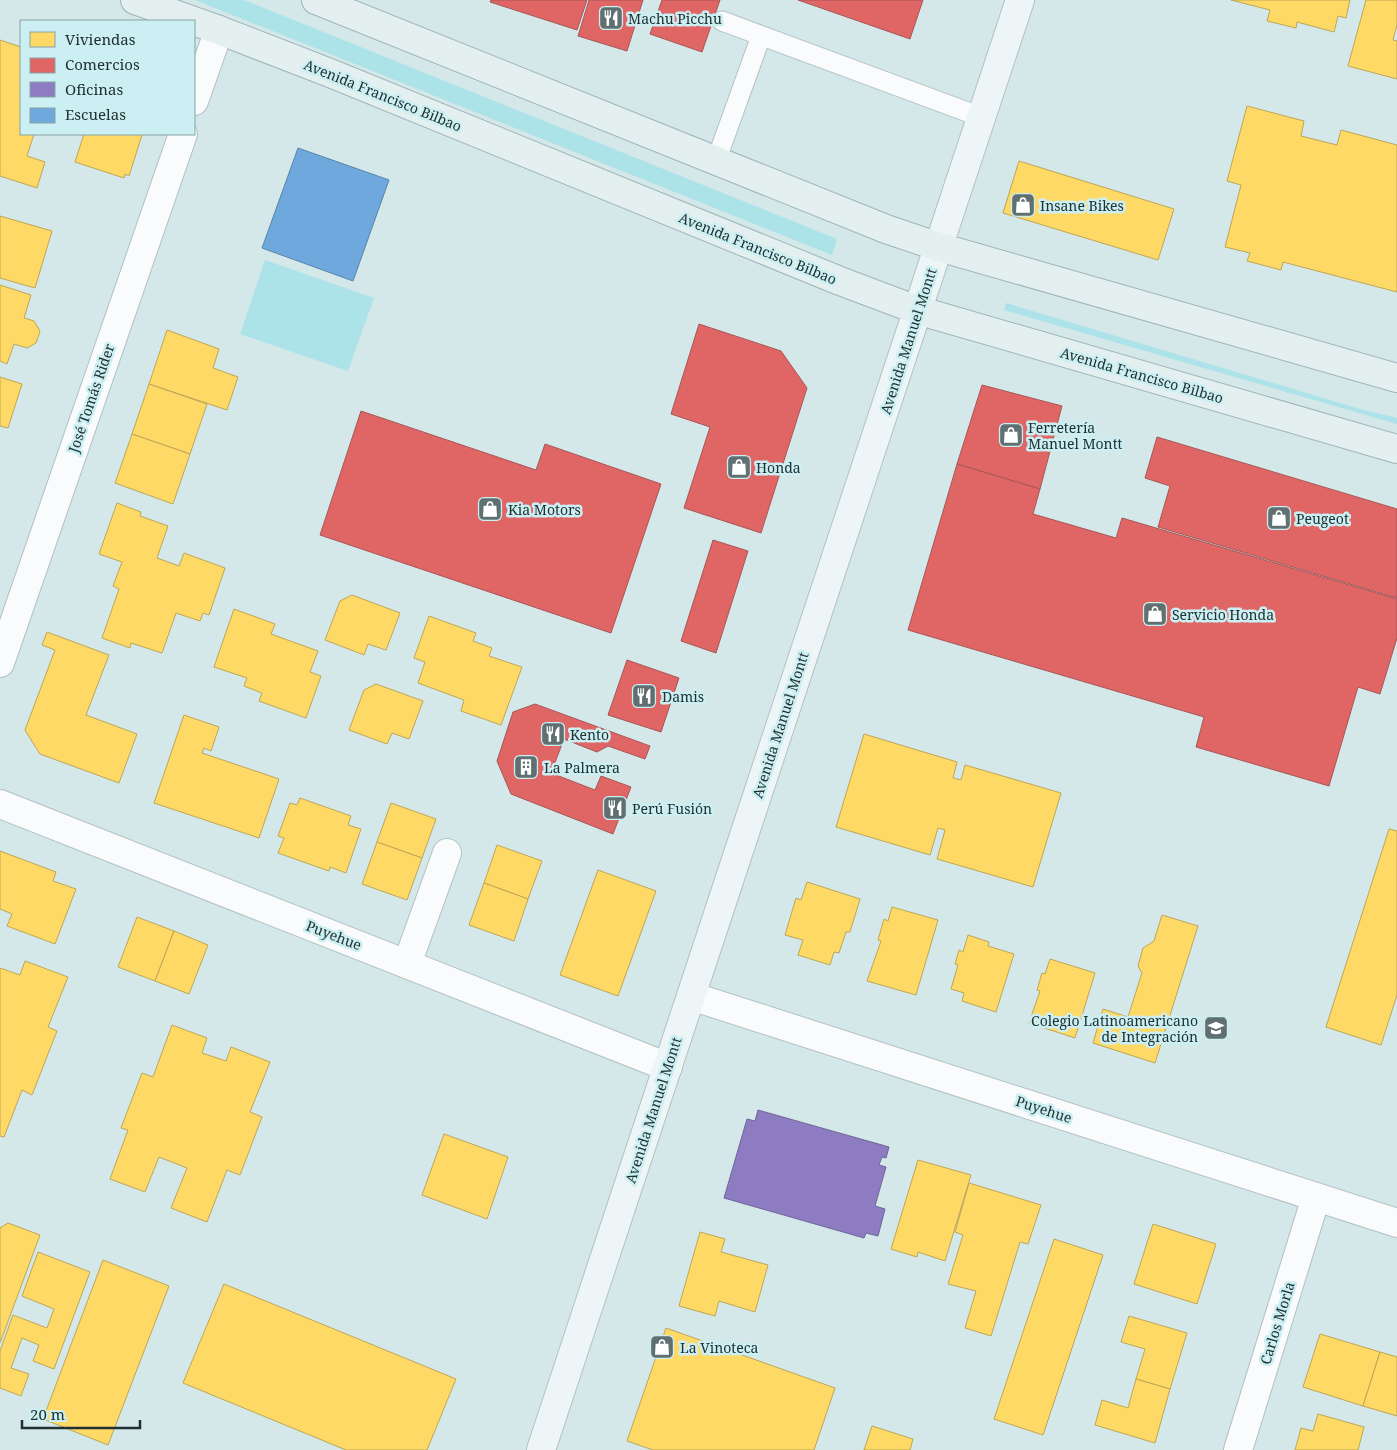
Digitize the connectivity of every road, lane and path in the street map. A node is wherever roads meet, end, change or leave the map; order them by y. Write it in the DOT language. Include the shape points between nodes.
graph roads {
  1 [pos="135,0"];
  2 [pos="316,0"];
  3 [pos="1020,0"];
  4 [pos="191,20"];
  5 [pos="195,21"];
  6 [pos="722,21"];
  7 [pos="219,30"];
  8 [pos="761,36"];
  9 [pos="195,98"];
  10 [pos="981,117"];
  11 [pos="182,135"];
  12 [pos="716,161"];
  13 [pos="939,248"];
  14 [pos="917,310"];
  15 [pos="1397,378"];
  16 [pos="1397,449"];
  17 [pos="0,663"];
  18 [pos="0,804"];
  19 [pos="446,853"];
  20 [pos="407,964"];
  21 [pos="691,996"];
  22 [pos="668,1066"];
  23 [pos="1316,1197"];
  24 [pos="1397,1223"];
  25 [pos="541,1450"];
  26 [pos="1238,1450"];
  1 -- 4 [label="main road, Avenida Francisco Bilbao"];
  2 -- 12 [label="main road"];
  3 -- 10 [label="main road, Avenida Manuel Montt"];
  5 -- 7 [label="main road, Avenida Francisco Bilbao"];
  6 -- 8 [label="lane"];
  7 -- 9 [label="street"];
  7 -- 14 [label="main road, Avenida Francisco Bilbao"];
  8 -- 10 [label="lane"];
  8 -- 12 [label="lane"];
  10 -- 13 [label="main road, Avenida Manuel Montt"];
  11 -- 17 [label="street, José Tomás Rider"];
  12 -- 13 [label="main road"];
  13 -- 14 [label="main road, Avenida Manuel Montt"];
  13 -- 15 [label="main road"];
  14 -- 16 [label="main road, Avenida Francisco Bilbao"];
  14 -- 21 [label="main road, Avenida Manuel Montt"];
  18 -- 20 [label="street, Puyehue"];
  19 -- 20 [label="street"];
  20 -- 22 [label="street, Puyehue"];
  21 -- 22 [label="main road, Avenida Manuel Montt"];
  21 -- 23 [label="street, Puyehue"];
  22 -- 25 [label="main road, Avenida Manuel Montt"];
  23 -- 24 [label="street, Puyehue"];
  23 -- 26 [label="street, Carlos Morla"];
}
